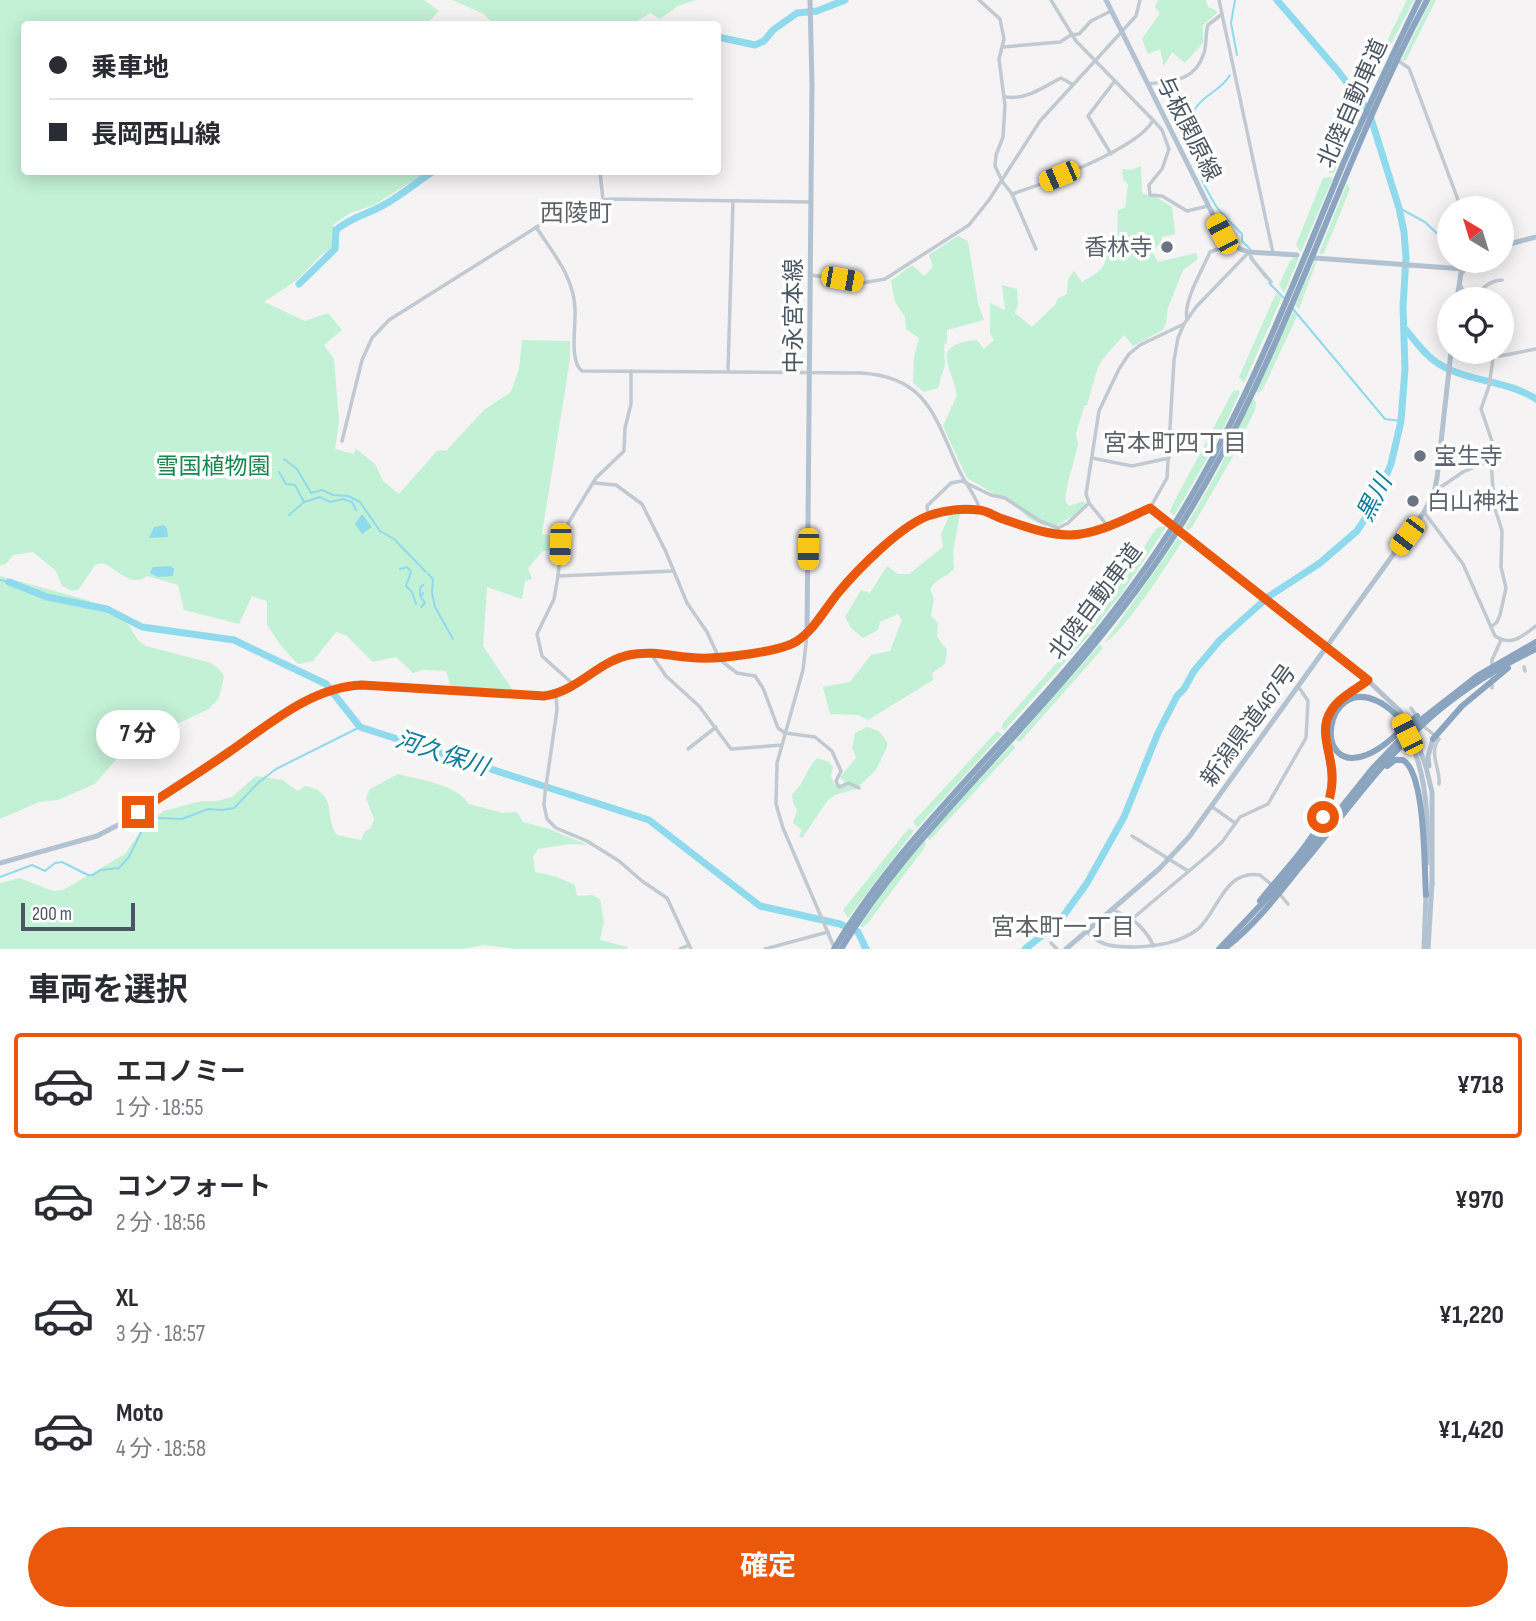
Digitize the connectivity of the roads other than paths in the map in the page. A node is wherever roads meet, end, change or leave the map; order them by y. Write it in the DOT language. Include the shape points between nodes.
graph roads {
  1 [pos="979,0"];
  2 [pos="1051,0"];
  3 [pos="1106,0"];
  4 [pos="1140,0"];
  5 [pos="1219,0"];
  6 [pos="1419,0"];
  7 [pos="1427,0"];
  8 [pos="810,4"];
  9 [pos="1111,11"];
  10 [pos="1222,14"];
  11 [pos="1121,30"];
  12 [pos="1071,35"];
  13 [pos="1003,47"];
  14 [pos="1094,62"];
  15 [pos="1399,62"];
  16 [pos="1114,82"];
  17 [pos="1147,84"];
  18 [pos="1072,85"];
  19 [pos="1379,93"];
  20 [pos="1006,97"];
  21 [pos="1153,120"];
  22 [pos="1111,154"];
  23 [pos="600,175"];
  24 [pos="1002,181"];
  25 [pos="1012,194"];
  26 [pos="1457,196"];
  27 [pos="603,200"];
  28 [pos="733,201"];
  29 [pos="811,202"];
  30 [pos="1208,206"];
  31 [pos="536,227"];
  32 [pos="1536,237"];
  33 [pos="1514,242"];
  34 [pos="1228,246"];
  35 [pos="1313,246"];
  36 [pos="1036,248"];
  37 [pos="1249,252"];
  38 [pos="1273,253"];
  39 [pos="1297,255"];
  40 [pos="1315,258"];
  41 [pos="1437,267"];
  42 [pos="1462,273"];
  43 [pos="811,275"];
  44 [pos="1503,280"];
  45 [pos="1271,282"];
  46 [pos="1459,284"];
  47 [pos="1459,287"];
  48 [pos="1461,287"];
  49 [pos="1485,287"];
  50 [pos="1186,319"];
  51 [pos="1184,324"];
  52 [pos="1536,349"];
  53 [pos="1514,353"];
  54 [pos="1450,364"];
  55 [pos="1492,364"];
  56 [pos="631,371"];
  57 [pos="728,372"];
  58 [pos="810,372"];
  59 [pos="342,441"];
  60 [pos="1092,458"];
  61 [pos="1168,458"];
  62 [pos="1491,460"];
  63 [pos="965,482"];
  64 [pos="594,483"];
  65 [pos="1433,493"];
  66 [pos="1089,503"];
  67 [pos="1150,508"];
  68 [pos="980,510"];
  69 [pos="1424,512"];
  70 [pos="928,516"];
  71 [pos="1107,526"];
  72 [pos="673,571"];
  73 [pos="558,576"];
  74 [pos="1536,626"];
  75 [pos="1491,627"];
  76 [pos="807,633"];
  77 [pos="1501,640"];
  78 [pos="1536,642"];
  79 [pos="1327,646"];
  80 [pos="1536,650"];
  81 [pos="651,653"];
  82 [pos="718,656"];
  83 [pos="1477,676"];
  84 [pos="1491,678"];
  85 [pos="1369,681"];
  86 [pos="575,685"];
  87 [pos="1298,686"];
  88 [pos="556,695"];
  89 [pos="1411,708"];
  90 [pos="1399,717"];
  91 [pos="716,727"];
  92 [pos="785,733"];
  93 [pos="1407,734"];
  94 [pos="1436,739"];
  95 [pos="1417,742"];
  96 [pos="782,745"];
  97 [pos="688,749"];
  98 [pos="1387,757"];
  99 [pos="1439,784"];
  100 [pos="859,788"];
  101 [pos="1211,806"];
  102 [pos="1235,823"];
  103 [pos="1132,836"];
  104 [pos="1169,859"];
  105 [pos="0,863"];
  106 [pos="1188,872"];
  107 [pos="1291,878"];
  108 [pos="1432,884"];
  109 [pos="1276,889"];
  110 [pos="1426,895"];
  111 [pos="1288,904"];
  112 [pos="1113,908"];
  113 [pos="1132,919"];
  114 [pos="854,922"];
  115 [pos="828,932"];
  116 [pos="1086,932"];
  117 [pos="1051,943"];
  118 [pos="690,947"];
  119 [pos="1153,947"];
  120 [pos="680,949"];
  121 [pos="765,949"];
  122 [pos="834,949"];
  123 [pos="841,949"];
  124 [pos="1057,949"];
  125 [pos="1066,949"];
  126 [pos="1219,949"];
  127 [pos="1224,949"];
  128 [pos="1426,949"];
  1 -- 13 [label="street" via="1000,19"];
  2 -- 12 [label="street"];
  3 -- 9 [label="main road, 与板関原線"];
  4 -- 11 [label="street" via="1136,16"];
  5 -- 10 [label="street"];
  6 -- 19 [label="highway, 北陸自動車道"];
  7 -- 19 [label="highway, 北陸自動車道"];
  8 -- 29 [label="main road, 中永宮本線"];
  9 -- 11 [label="main road, 与板関原線"];
  9 -- 12 [label="street"];
  10 -- 17 [label="street" via="1208,25 1204,54 1189,75"];
  10 -- 38 [label="street"];
  11 -- 14 [label="street"];
  11 -- 17 [label="main road, 与板関原線"];
  12 -- 13 [label="street" via="1056,42"];
  12 -- 14 [label="street"];
  13 -- 20 [label="street" via="999,59"];
  14 -- 16 [label="street"];
  14 -- 18 [label="street"];
  15 -- 26 [label="street" via="1409,68"];
  16 -- 21 [label="street"];
  16 -- 22 [label="street" via="1088,116"];
  17 -- 30 [label="main road, 与板関原線"];
  18 -- 20 [label="street" via="1061,78 1031,94"];
  18 -- 24 [label="street" via="1040,121"];
  19 -- 35 [label="highway, 北陸自動車道"];
  19 -- 35 [label="highway, 北陸自動車道" via="1359,129"];
  20 -- 24 [label="street" via="1003,137 995,160"];
  21 -- 22 [label="street" via="1140,136"];
  21 -- 30 [label="street" via="1169,149 1162,169 1149,185 1150,195 1162,196 1184,211"];
  22 -- 25 [label="street"];
  23 -- 27 [label="street"];
  24 -- 25 [label="street"];
  24 -- 43 [label="street" via="970,225 889,278 867,283"];
  25 -- 36 [label="street"];
  27 -- 28 [label="street"];
  27 -- 31 [label="street" via="570,208"];
  28 -- 29 [label="street"];
  28 -- 57 [label="street"];
  29 -- 43 [label="main road, 中永宮本線"];
  30 -- 34 [label="main road, 与板関原線"];
  31 -- 56 [label="street" via="572,287 576,367 582,371"];
  31 -- 59 [label="street" via="380,329 362,360"];
  32 -- 33 [label="main road"];
  34 -- 37 [label="main road"];
  34 -- 50 [label="street" via="1210,252"];
  35 -- 114 [label="highway, 北陸自動車道" via="1209,480 1136,591 1091,650 919,841"];
  37 -- 38 [label="main road"];
  37 -- 45 [label="street"];
  37 -- 50 [label="street"];
  38 -- 39 [label="main road"];
  40 -- 41 [label="main road"];
  42 -- 46 [label="main road"];
  43 -- 58 [label="main road, 中永宮本線"];
  44 -- 49 [label="street"];
  46 -- 47 [label="main road"];
  46 -- 48 [label="street"];
  50 -- 51 [label="street"];
  51 -- 60 [label="street" via="1145,342 1124,360 1099,411"];
  51 -- 61 [label="street" via="1175,351"];
  52 -- 53 [label="street"];
  54 -- 65 [label="main road, 新潟県道467号"];
  55 -- 62 [label="street" via="1481,409 1493,443"];
  56 -- 57 [label="street"];
  56 -- 64 [label="street" via="624,451"];
  57 -- 58 [label="street"];
  58 -- 63 [label="street" via="882,375 903,382 932,412"];
  58 -- 76 [label="main road, 中永宮本線"];
  60 -- 61 [label="street" via="1132,466"];
  60 -- 66 [label="street" via="1086,494"];
  61 -- 67 [label="street" via="1167,478"];
  62 -- 65 [label="street"];
  62 -- 75 [label="street" via="1506,588 1500,615"];
  63 -- 66 [label="street" via="1058,528"];
  63 -- 68 [label="street"];
  63 -- 70 [label="street" via="951,484 935,498 927,506"];
  64 -- 72 [label="street" via="621,487 642,504"];
  64 -- 73 [label="street" via="562,533"];
  65 -- 69 [label="main road, 新潟県道467号"];
  66 -- 71 [label="street"];
  67 -- 71 [label="main road"];
  67 -- 79 [label="main road"];
  68 -- 70 [label="main road"];
  68 -- 71 [label="main road" via="1058,534"];
  69 -- 75 [label="street" via="1463,565"];
  69 -- 79 [label="main road, 新潟県道467号"];
  70 -- 76 [label="main road" via="900,533 847,583"];
  72 -- 73 [label="street"];
  72 -- 82 [label="street"];
  73 -- 86 [label="street" via="554,598 537,634 539,650"];
  74 -- 77 [label="street" via="1517,640"];
  75 -- 77 [label="street"];
  76 -- 82 [label="main road" via="783,648"];
  76 -- 92 [label="street" via="803,670"];
  77 -- 84 [label="street"];
  78 -- 84 [label="highway"];
  79 -- 85 [label="main road"];
  79 -- 87 [label="main road, 新潟県道467号"];
  80 -- 84 [label="highway"];
  81 -- 82 [label="main road" via="700,659"];
  81 -- 86 [label="main road" via="611,661"];
  81 -- 91 [label="street" via="666,676 689,694"];
  82 -- 92 [label="street" via="732,670 757,680 775,722"];
  83 -- 84 [label="highway"];
  83 -- 90 [label="highway" via="1368,754 1350,758 1334,745 1331,721 1344,704 1361,698 1377,701"];
  83 -- 98 [label="highway" via="1423,716"];
  84 -- 94 [label="highway"];
  84 -- 98 [label="highway" via="1434,714"];
  85 -- 90 [label="main road"];
  85 -- 95 [label="main road" via="1399,710"];
  85 -- 109 [label="highway" via="1328,715 1325,731 1332,775 1327,807"];
  86 -- 88 [label="main road"];
  87 -- 101 [label="main road, 新潟県道467号"];
  87 -- 102 [label="street" via="1306,696 1309,713 1303,746 1268,804"];
  88 -- 105 [label="main road" via="362,685 332,690 305,701 120,824 89,838"];
  88 -- 118 [label="street" via="544,810 551,824 619,861 667,898"];
  89 -- 94 [label="street"];
  90 -- 93 [label="main road"];
  91 -- 96 [label="street" via="735,750"];
  91 -- 97 [label="street"];
  92 -- 96 [label="street"];
  92 -- 100 [label="street" via="815,737 835,756 841,771 837,784"];
  93 -- 95 [label="main road"];
  93 -- 110 [label="main road" via="1422,768 1427,800"];
  94 -- 95 [label="main road"];
  94 -- 99 [label="street" via="1433,751"];
  94 -- 108 [label="main road" via="1428,756 1436,810"];
  95 -- 108 [label="main road" via="1433,804"];
  96 -- 115 [label="street" via="776,769 778,813"];
  98 -- 107 [label="highway"];
  98 -- 109 [label="highway"];
  101 -- 102 [label="street"];
  101 -- 104 [label="main road, 新潟県道467号"];
  102 -- 106 [label="street" via="1222,842"];
  103 -- 104 [label="street"];
  104 -- 106 [label="street"];
  104 -- 112 [label="main road, 新潟県道467号"];
  106 -- 113 [label="street"];
  107 -- 109 [label="highway"];
  107 -- 110 [label="highway" via="1388,766 1401,759 1411,766 1418,793"];
  108 -- 128 [label="main road"];
  109 -- 111 [label="street"];
  109 -- 119 [label="street" via="1259,875 1244,876 1223,891 1195,931"];
  109 -- 126 [label="highway"];
  109 -- 127 [label="highway"];
  110 -- 128 [label="main road"];
  112 -- 113 [label="street"];
  112 -- 116 [label="main road, 新潟県道467号"];
  113 -- 119 [label="street" via="1151,938"];
  114 -- 122 [label="highway, 北陸自動車道"];
  114 -- 123 [label="highway, 北陸自動車道"];
  115 -- 121 [label="street"];
  115 -- 122 [label="street"];
  116 -- 119 [label="street" via="1109,947"];
  116 -- 125 [label="main road, 新潟県道467号"];
  117 -- 124 [label="street"];
  118 -- 120 [label="street"];
}
